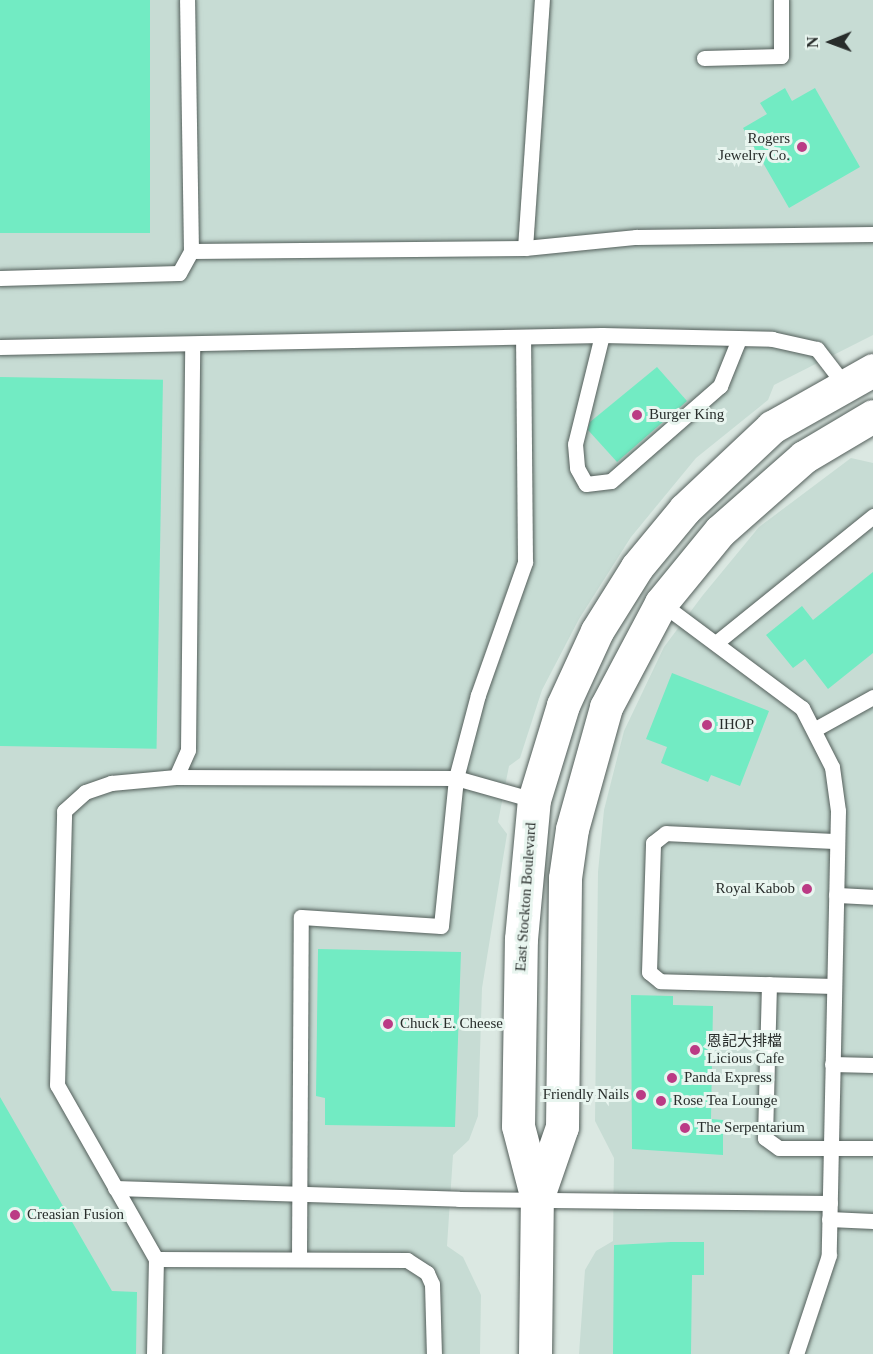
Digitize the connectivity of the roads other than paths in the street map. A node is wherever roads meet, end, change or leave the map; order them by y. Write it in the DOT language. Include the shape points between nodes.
graph roads {
  1 [pos="187,0"];
  2 [pos="542,0"];
  3 [pos="780,0"];
  4 [pos="704,58"];
  5 [pos="873,234"];
  6 [pos="525,248"];
  7 [pos="191,251"];
  8 [pos="0,278"];
  9 [pos="602,335"];
  10 [pos="523,337"];
  11 [pos="739,339"];
  12 [pos="192,344"];
  13 [pos="0,347"];
  14 [pos="859,377"];
  15 [pos="873,416"];
  16 [pos="776,425"];
  17 [pos="873,516"];
  18 [pos="661,603"];
  19 [pos="717,642"];
  20 [pos="873,697"];
  21 [pos="817,728"];
  22 [pos="176,777"];
  23 [pos="456,778"];
  24 [pos="534,800"];
  25 [pos="837,840"];
  26 [pos="836,895"];
  27 [pos="873,897"];
  28 [pos="769,984"];
  29 [pos="834,986"];
  30 [pos="832,1064"];
  31 [pos="873,1065"];
  32 [pos="873,1148"];
  33 [pos="831,1149"];
  34 [pos="115,1188"];
  35 [pos="300,1191"];
  36 [pos="537,1199"];
  37 [pos="830,1203"];
  38 [pos="830,1219"];
  39 [pos="873,1221"];
  40 [pos="156,1259"];
  41 [pos="299,1259"];
  42 [pos="154,1354"];
  43 [pos="434,1354"];
  44 [pos="535,1354"];
  45 [pos="796,1354"];
  1 -- 7 [label="lane"];
  2 -- 6 [label="lane"];
  3 -- 4 [label="lane" via="782,56"];
  5 -- 6 [label="lane" via="636,237"];
  6 -- 7 [label="lane"];
  7 -- 8 [label="lane" via="179,273"];
  9 -- 10 [label="lane"];
  9 -- 11 [label="lane"];
  9 -- 11 [label="lane" via="575,444 577,468 586,484 611,481 720,386"];
  10 -- 12 [label="lane"];
  10 -- 23 [label="lane" via="525,562 478,695"];
  11 -- 14 [label="lane" via="817,349"];
  12 -- 13 [label="lane"];
  12 -- 22 [label="lane" via="188,750"];
  14 -- 16 [label="street, East Stockton Boulevard"];
  15 -- 18 [label="street, East Stockton Boulevard" via="766,487 720,531"];
  16 -- 18 [label="street" via="767,458 662,566 656,585"];
  16 -- 24 [label="street, East Stockton Boulevard" via="685,508 637,567 597,631 563,705"];
  17 -- 19 [label="lane"];
  18 -- 19 [label="lane"];
  18 -- 36 [label="street, East Stockton Boulevard" via="606,707 572,829 565,878 562,1127"];
  19 -- 21 [label="lane" via="767,677"];
  20 -- 21 [label="lane"];
  21 -- 25 [label="lane" via="832,767"];
  22 -- 23 [label="lane"];
  22 -- 34 [label="lane" via="111,783 85,792 64,811 60,829 57,1085"];
  23 -- 24 [label="lane"];
  23 -- 35 [label="lane" via="441,926 302,917"];
  24 -- 36 [label="street, East Stockton Boulevard" via="522,928 518,1126"];
  25 -- 26 [label="lane"];
  25 -- 28 [label="lane" via="666,833 653,843 649,972 660,981"];
  26 -- 27 [label="lane"];
  26 -- 29 [label="lane"];
  28 -- 29 [label="lane"];
  28 -- 33 [label="lane" via="765,1138 779,1148"];
  29 -- 30 [label="lane"];
  30 -- 31 [label="lane"];
  30 -- 33 [label="lane"];
  32 -- 33 [label="lane"];
  33 -- 37 [label="lane"];
  34 -- 35 [label="lane"];
  34 -- 40 [label="lane"];
  35 -- 36 [label="lane"];
  35 -- 41 [label="lane"];
  36 -- 37 [label="lane"];
  36 -- 44 [label="street, East Stockton Boulevard"];
  37 -- 38 [label="lane"];
  38 -- 39 [label="lane"];
  38 -- 45 [label="lane" via="829,1255"];
  40 -- 41 [label="lane"];
  40 -- 42 [label="lane"];
  41 -- 43 [label="lane" via="417,1264 432,1284"];
}
